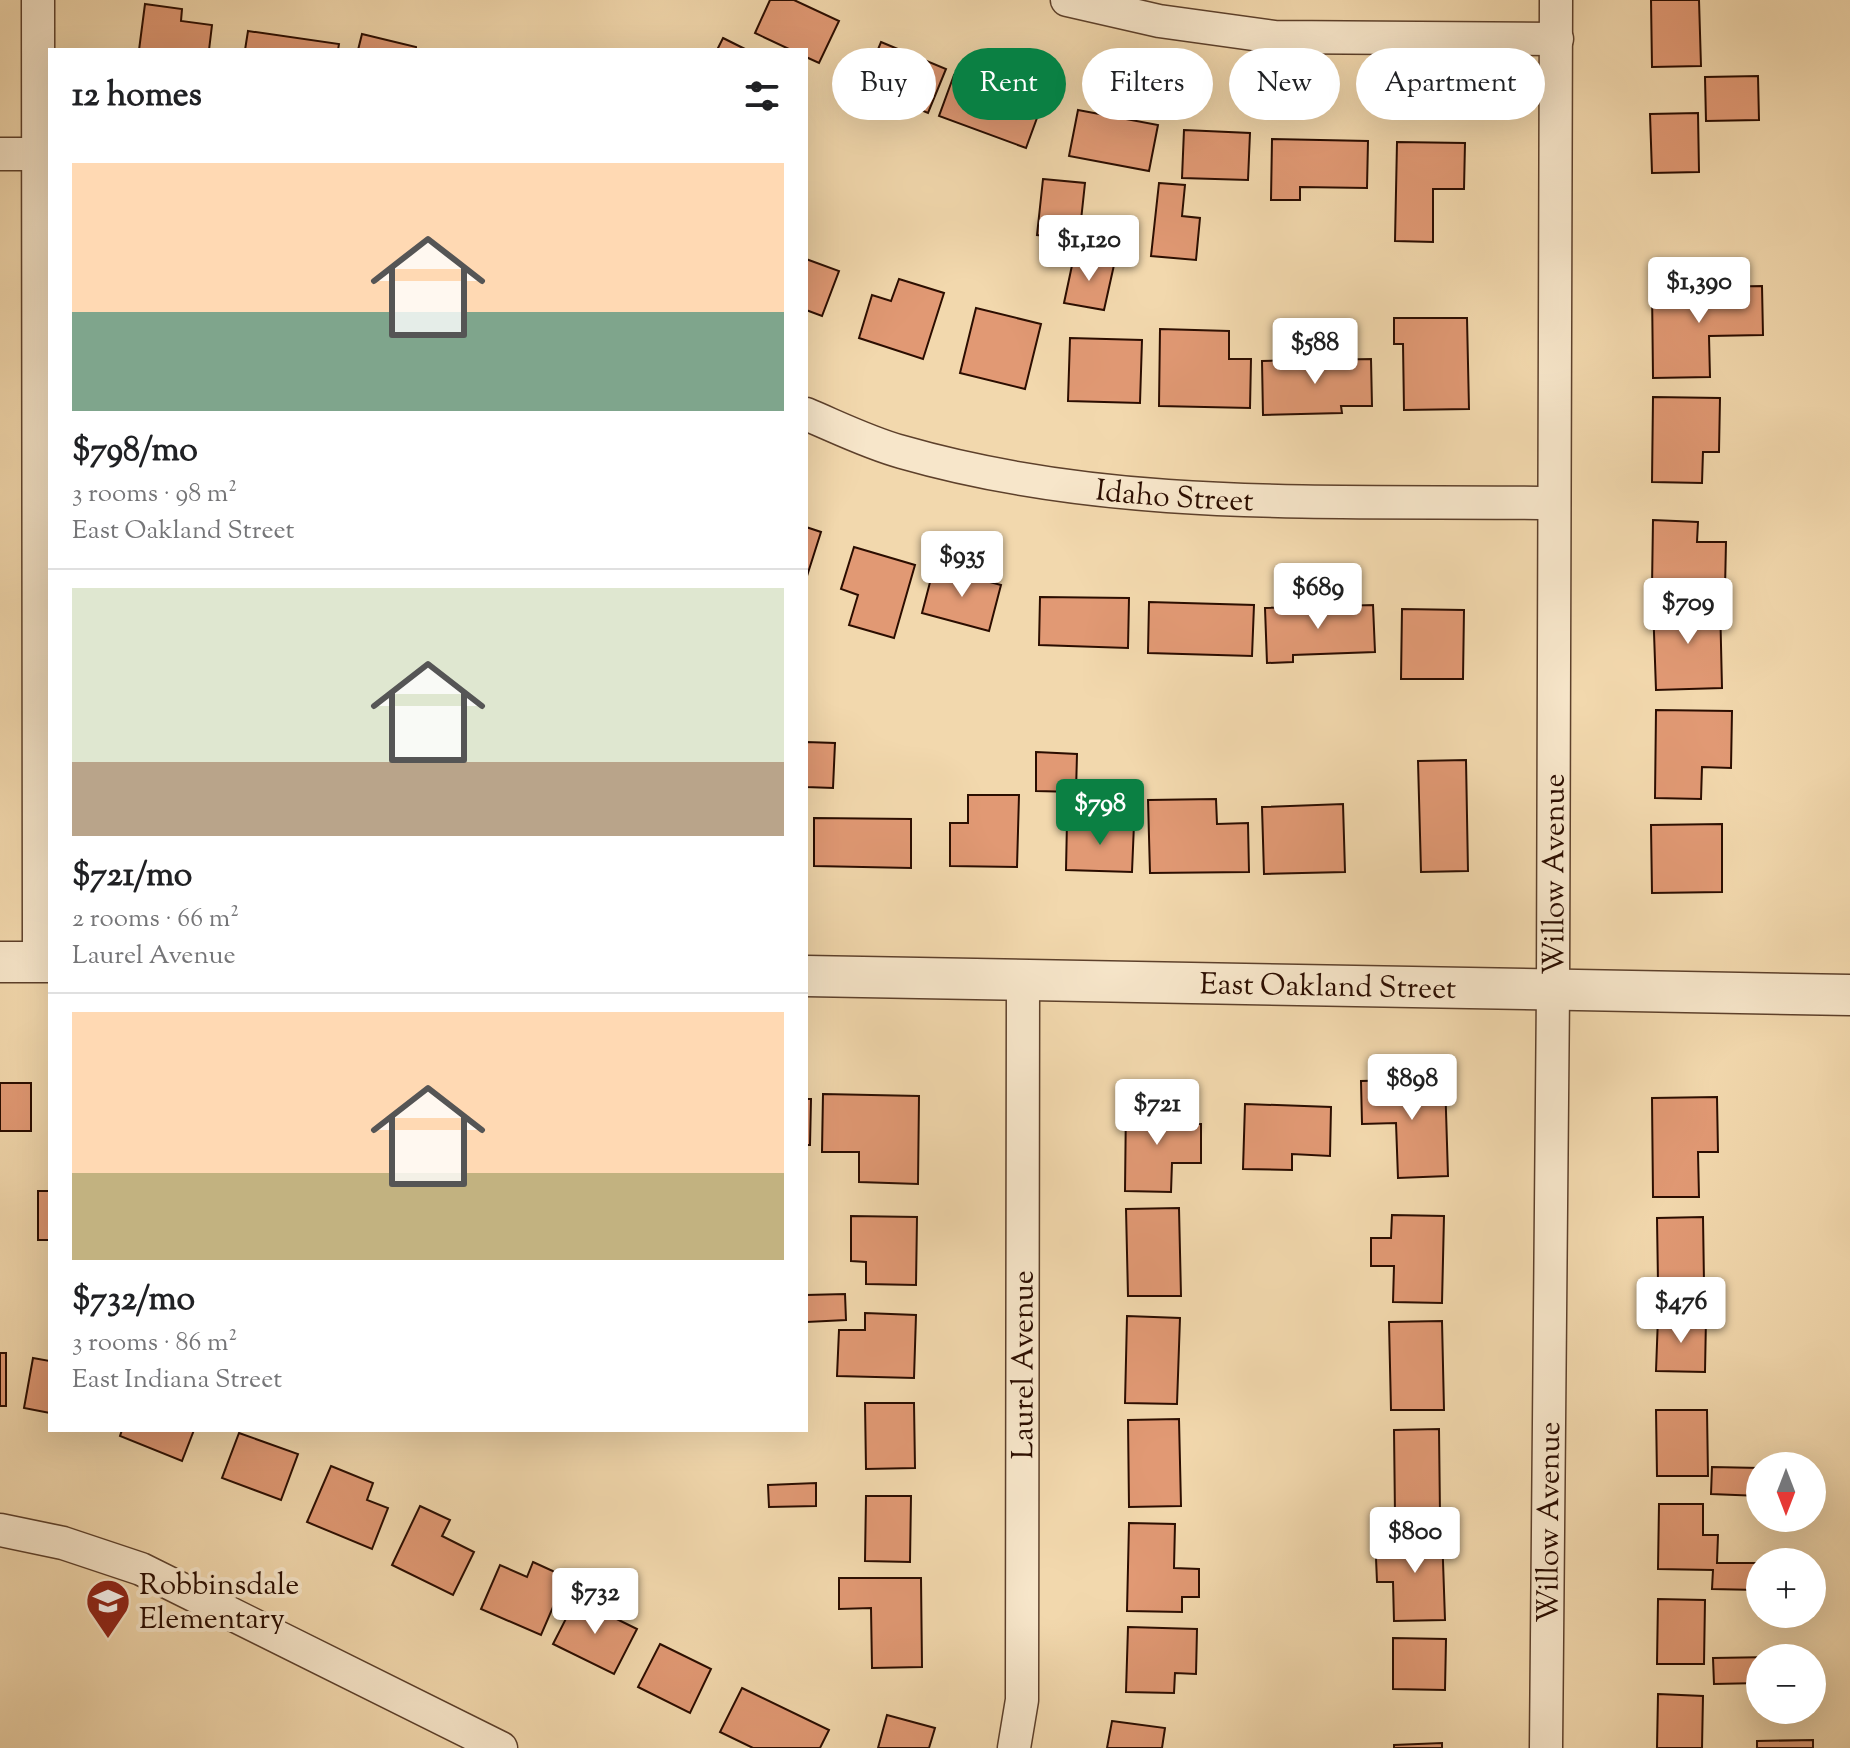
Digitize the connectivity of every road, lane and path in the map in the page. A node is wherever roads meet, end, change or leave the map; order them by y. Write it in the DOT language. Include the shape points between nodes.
graph roads {
  1 [pos="38,0"];
  2 [pos="1067,0"];
  3 [pos="1556,0"];
  4 [pos="1557,39"];
  5 [pos="0,154"];
  6 [pos="44,154"];
  7 [pos="808,415"];
  8 [pos="1554,503"];
  9 [pos="0,962"];
  10 [pos="45,962"];
  11 [pos="808,976"];
  12 [pos="1023,980"];
  13 [pos="1553,991"];
  14 [pos="1850,995"];
  15 [pos="0,1530"];
  16 [pos="501,1748"];
  17 [pos="1014,1748"];
  18 [pos="1546,1748"];
  1 -- 6 [label="street"];
  2 -- 4 [label="street" via="1159,21 1275,37"];
  3 -- 4 [label="street, Willow Avenue"];
  4 -- 8 [label="street, Willow Avenue"];
  5 -- 6 [label="street"];
  6 -- 10 [label="street"];
  7 -- 8 [label="street, Idaho Street" via="900,452 1050,484 1182,499"];
  8 -- 13 [label="street, Willow Avenue"];
  9 -- 10 [label="street"];
  11 -- 12 [label="street, East Oakland Street"];
  12 -- 13 [label="street, East Oakland Street"];
  12 -- 17 [label="street, Laurel Avenue" via="1022,1685"];
  13 -- 14 [label="street, East Oakland Street"];
  13 -- 18 [label="street, Willow Avenue"];
  15 -- 16 [label="street" via="63,1543 141,1569"];
}
